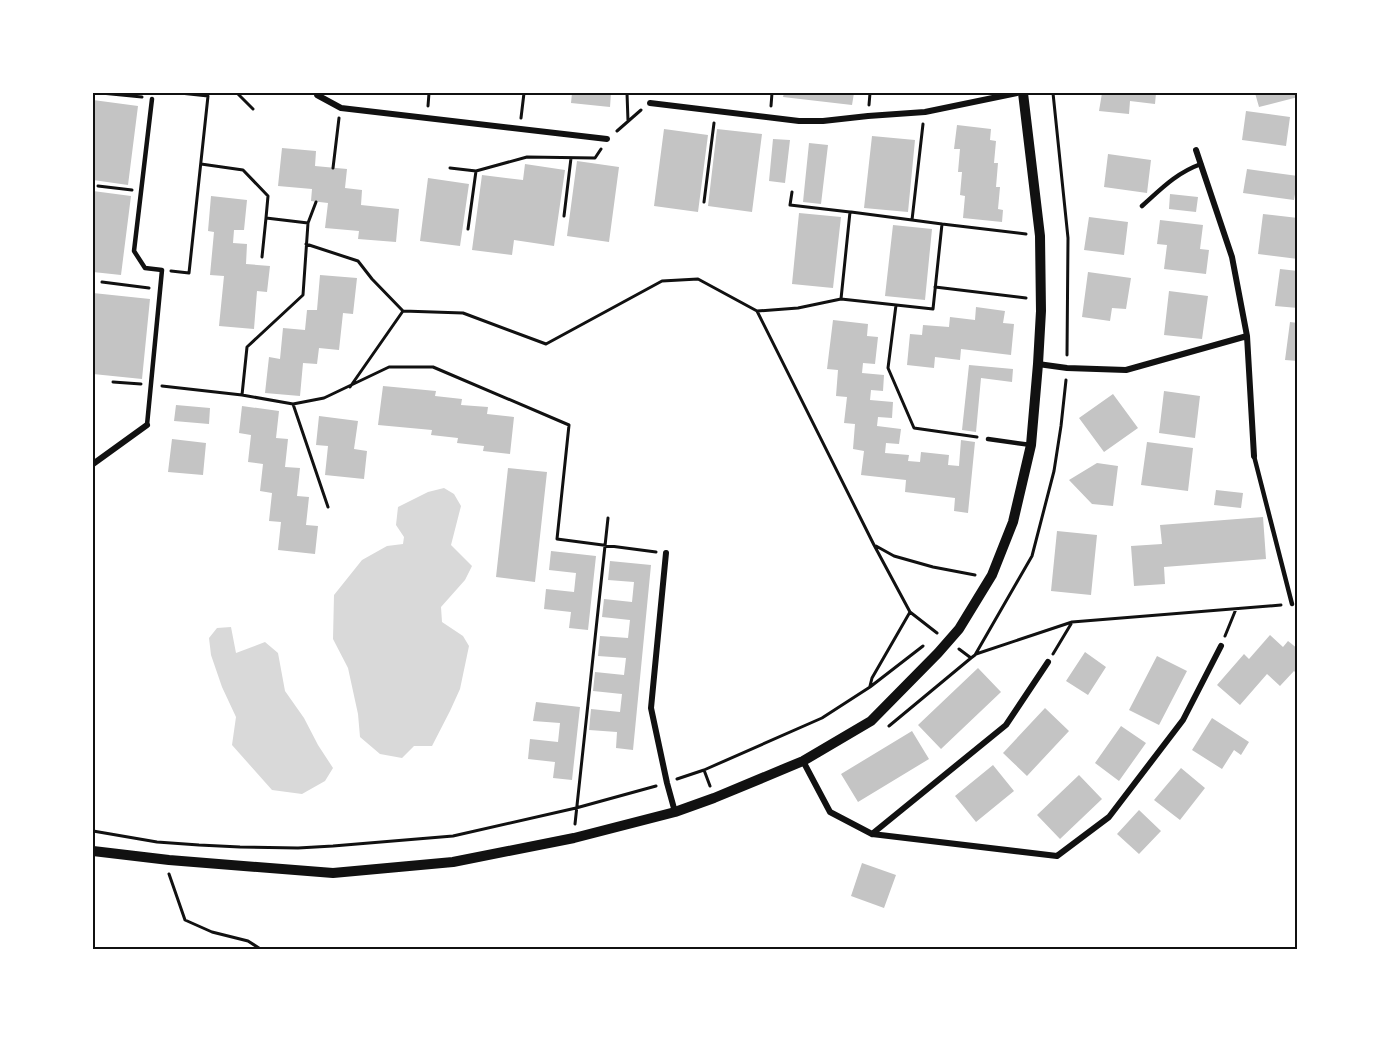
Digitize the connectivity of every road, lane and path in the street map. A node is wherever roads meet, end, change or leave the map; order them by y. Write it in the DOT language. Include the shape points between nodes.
graph roads {
  1 [pos="101,93"];
  2 [pos="180,93"];
  3 [pos="237,93"];
  4 [pos="317,93"];
  5 [pos="524,93"];
  6 [pos="627,93"];
  7 [pos="1017,93"];
  8 [pos="1023,93"];
  9 [pos="1053,93"];
  10 [pos="152,99"];
  11 [pos="650,103"];
  12 [pos="341,108"];
  13 [pos="253,109"];
  14 [pos="925,112"];
  15 [pos="628,121"];
  16 [pos="519,129"];
  17 [pos="713,135"];
  18 [pos="607,139"];
  19 [pos="1196,150"];
  20 [pos="571,159"];
  21 [pos="201,164"];
  22 [pos="1201,164"];
  23 [pos="333,168"];
  24 [pos="450,168"];
  25 [pos="476,171"];
  26 [pos="98,186"];
  27 [pos="142,191"];
  28 [pos="792,192"];
  29 [pos="316,202"];
  30 [pos="704,202"];
  31 [pos="1142,206"];
  32 [pos="850,212"];
  33 [pos="564,216"];
  34 [pos="266,218"];
  35 [pos="912,220"];
  36 [pos="308,223"];
  37 [pos="942,224"];
  38 [pos="468,229"];
  39 [pos="1040,236"];
  40 [pos="306,244"];
  41 [pos="262,257"];
  42 [pos="162,270"];
  43 [pos="102,282"];
  44 [pos="935,287"];
  45 [pos="160,290"];
  46 [pos="1029,298"];
  47 [pos="841,299"];
  48 [pos="896,305"];
  49 [pos="757,310"];
  50 [pos="404,311"];
  51 [pos="1247,336"];
  52 [pos="1038,364"];
  53 [pos="1067,368"];
  54 [pos="113,381"];
  55 [pos="151,385"];
  56 [pos="350,387"];
  57 [pos="242,395"];
  58 [pos="293,404"];
  59 [pos="147,425"];
  60 [pos="975,437"];
  61 [pos="988,439"];
  62 [pos="1030,446"];
  63 [pos="1254,456"];
  64 [pos="93,464"];
  65 [pos="328,507"];
  66 [pos="608,518"];
  67 [pos="604,545"];
  68 [pos="874,545"];
  69 [pos="666,553"];
  70 [pos="1032,556"];
  71 [pos="976,575"];
  72 [pos="1292,604"];
  73 [pos="1236,608"];
  74 [pos="1072,622"];
  75 [pos="927,643"];
  76 [pos="1221,646"];
  77 [pos="975,655"];
  78 [pos="1048,662"];
  79 [pos="870,687"];
  80 [pos="803,761"];
  81 [pos="667,783"];
  82 [pos="576,808"];
  83 [pos="675,812"];
  84 [pos="93,831"];
  85 [pos="872,834"];
  86 [pos="574,838"];
  87 [pos="93,851"];
  88 [pos="168,873"];
  89 [pos="262,950"];
  1 -- 10 [label="path"];
  2 -- 21 [label="path" via="208,96"];
  3 -- 13 [label="path"];
  4 -- 12 [label="street"];
  5 -- 16 [label="path"];
  6 -- 15 [label="path"];
  7 -- 14 [label="street"];
  8 -- 39 [label="street"];
  9 -- 53 [label="path" via="1068,238"];
  10 -- 27 [label="lane"];
  11 -- 14 [label="street" via="799,121"];
  11 -- 15 [label="path"];
  12 -- 16 [label="street"];
  12 -- 23 [label="path"];
  14 -- 35 [label="path"];
  15 -- 18 [label="path"];
  16 -- 18 [label="street"];
  17 -- 30 [label="path"];
  18 -- 20 [label="path" via="595,158"];
  19 -- 22 [label="street"];
  20 -- 25 [label="path" via="527,157"];
  20 -- 33 [label="path"];
  21 -- 34 [label="path" via="243,170 268,196"];
  21 -- 42 [label="path" via="189,273"];
  22 -- 31 [label="lane" via="1174,177"];
  22 -- 51 [label="street" via="1232,257"];
  24 -- 25 [label="path"];
  25 -- 38 [label="path"];
  26 -- 27 [label="path"];
  27 -- 42 [label="lane" via="134,251 145,268"];
  28 -- 32 [label="path" via="790,205"];
  29 -- 36 [label="path"];
  32 -- 35 [label="path"];
  32 -- 47 [label="path"];
  34 -- 36 [label="path"];
  34 -- 41 [label="path"];
  35 -- 37 [label="path"];
  36 -- 40 [label="path"];
  37 -- 39 [label="path"];
  37 -- 44 [label="path"];
  39 -- 52 [label="street"];
  40 -- 50 [label="path" via="358,261"];
  40 -- 57 [label="path" via="303,295 246,347"];
  42 -- 45 [label="lane"];
  43 -- 45 [label="path"];
  44 -- 46 [label="path"];
  44 -- 48 [label="path" via="933,309"];
  45 -- 55 [label="lane"];
  47 -- 48 [label="path"];
  47 -- 49 [label="path" via="798,308"];
  48 -- 60 [label="path" via="888,368 914,428"];
  49 -- 50 [label="path" via="698,279 662,281 546,344 463,313"];
  49 -- 68 [label="path"];
  50 -- 56 [label="path"];
  51 -- 53 [label="street" via="1126,370"];
  51 -- 63 [label="street"];
  52 -- 53 [label="street"];
  52 -- 62 [label="street"];
  53 -- 70 [label="path" via="1054,471"];
  54 -- 55 [label="path"];
  55 -- 57 [label="path"];
  55 -- 59 [label="lane"];
  56 -- 58 [label="path" via="324,399"];
  56 -- 67 [label="path" via="389,367 432,368 569,425 556,539"];
  57 -- 58 [label="path"];
  58 -- 65 [label="path"];
  59 -- 64 [label="street"];
  61 -- 62 [label="lane"];
  62 -- 80 [label="street" via="1013,522 992,574 959,629 871,721"];
  63 -- 72 [label="lane"];
  66 -- 67 [label="path"];
  67 -- 69 [label="path"];
  67 -- 82 [label="path"];
  68 -- 71 [label="path" via="894,556"];
  68 -- 79 [label="path" via="910,612"];
  69 -- 81 [label="street" via="651,708"];
  72 -- 73 [label="path"];
  73 -- 74 [label="path"];
  73 -- 76 [label="path"];
  74 -- 77 [label="path"];
  74 -- 78 [label="path"];
  75 -- 79 [label="path"];
  76 -- 85 [label="street" via="1183,720 1124,798 1109,817 1057,856"];
  78 -- 85 [label="street" via="1006,725"];
  79 -- 81 [label="path" via="822,718"];
  80 -- 83 [label="street"];
  80 -- 85 [label="street" via="830,812"];
  81 -- 82 [label="path"];
  81 -- 83 [label="street"];
  82 -- 84 [label="path" via="453,836 298,848 157,842"];
  82 -- 86 [label="path"];
  83 -- 86 [label="street"];
  86 -- 87 [label="street" via="453,862 333,873"];
  88 -- 89 [label="path" via="185,920 248,941"];
}
